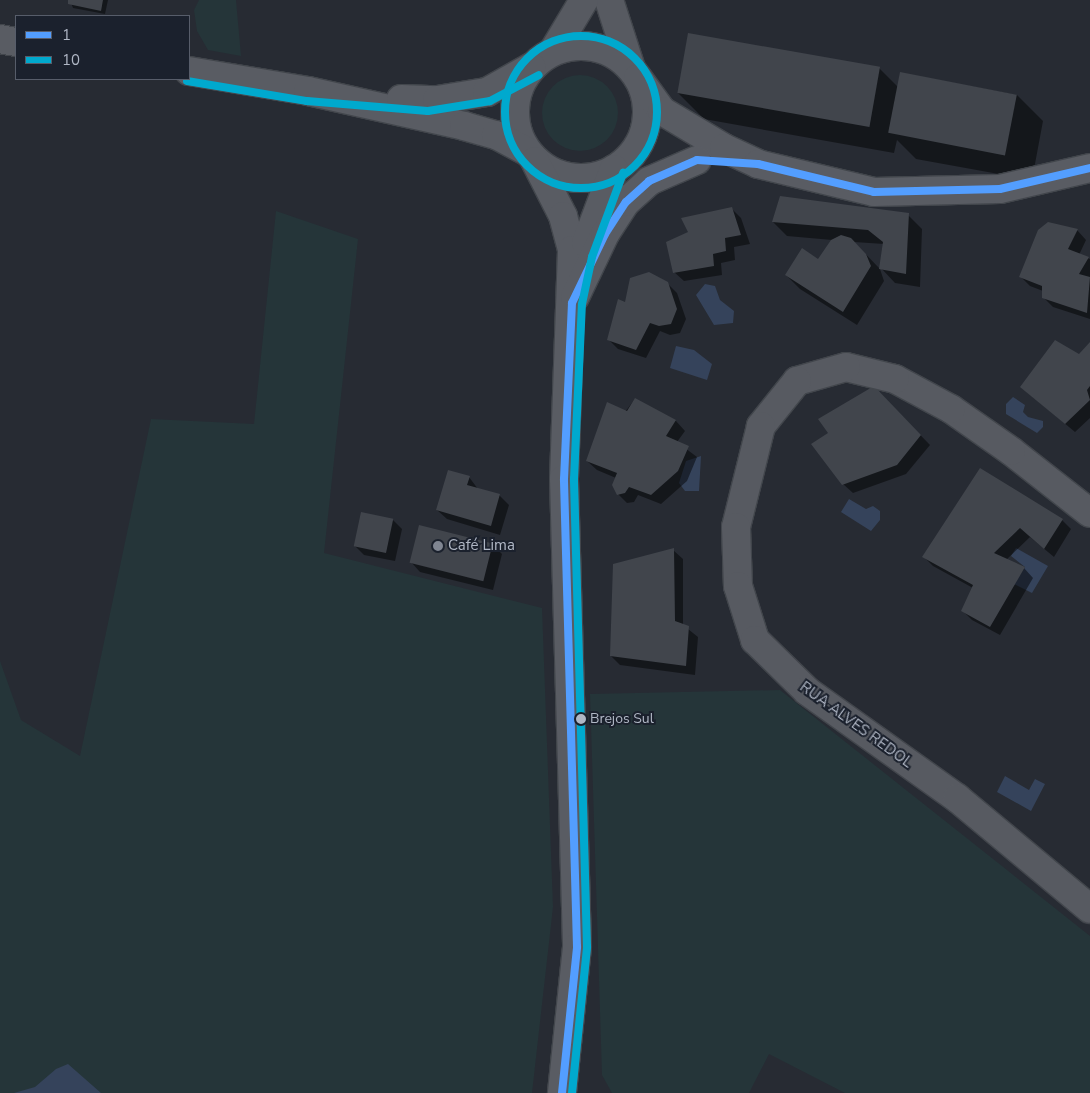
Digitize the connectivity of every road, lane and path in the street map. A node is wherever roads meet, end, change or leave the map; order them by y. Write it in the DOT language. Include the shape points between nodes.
graph roads {
  1 [pos="584,0"];
  2 [pos="609,0"];
  3 [pos="0,39"];
  4 [pos="15,42"];
  5 [pos="544,58"];
  6 [pos="190,71"];
  7 [pos="634,71"];
  8 [pos="308,91"];
  9 [pos="531,156"];
  10 [pos="697,160"];
  11 [pos="623,163"];
  12 [pos="758,164"];
  13 [pos="1090,168"];
  14 [pos="572,303"];
  15 [pos="1090,513"];
  16 [pos="1090,909"];
  17 [pos="565,1063"];
  18 [pos="562,1093"];
  19 [pos="583,1093"];
  1 -- 5 [label="street"];
  2 -- 7 [label="street"];
  3 -- 4 [label="main road"];
  5 -- 7 [label="main road" via="584,45 603,49"];
  5 -- 8 [label="main road" via="487,92 437,100"];
  5 -- 9 [label="main road" via="519,87 514,108 519,138"];
  6 -- 8 [label="main road"];
  7 -- 11 [label="main road" via="647,99 647,122 640,143"];
  7 -- 12 [label="main road" via="662,111"];
  8 -- 9 [label="main road" via="464,126 496,136"];
  9 -- 11 [label="main road" via="561,176 584,179"];
  9 -- 14 [label="main road" via="563,216 568,233 572,250"];
  10 -- 11 [label="main road"];
  10 -- 12 [label="main road"];
  10 -- 14 [label="main road" via="649,181 626,202 605,234"];
  11 -- 14 [label="main road" via="582,254"];
  12 -- 13 [label="main road" via="874,192 1000,189"];
  14 -- 17 [label="main road" via="564,479 577,948"];
  15 -- 16 [label="street, RUA ALVES REDOL" via="1011,451 950,410 894,379 846,367 797,381 761,426 736,527 738,586 755,640 807,691 957,798"];
  17 -- 18 [label="main road"];
  17 -- 19 [label="main road"];
}
